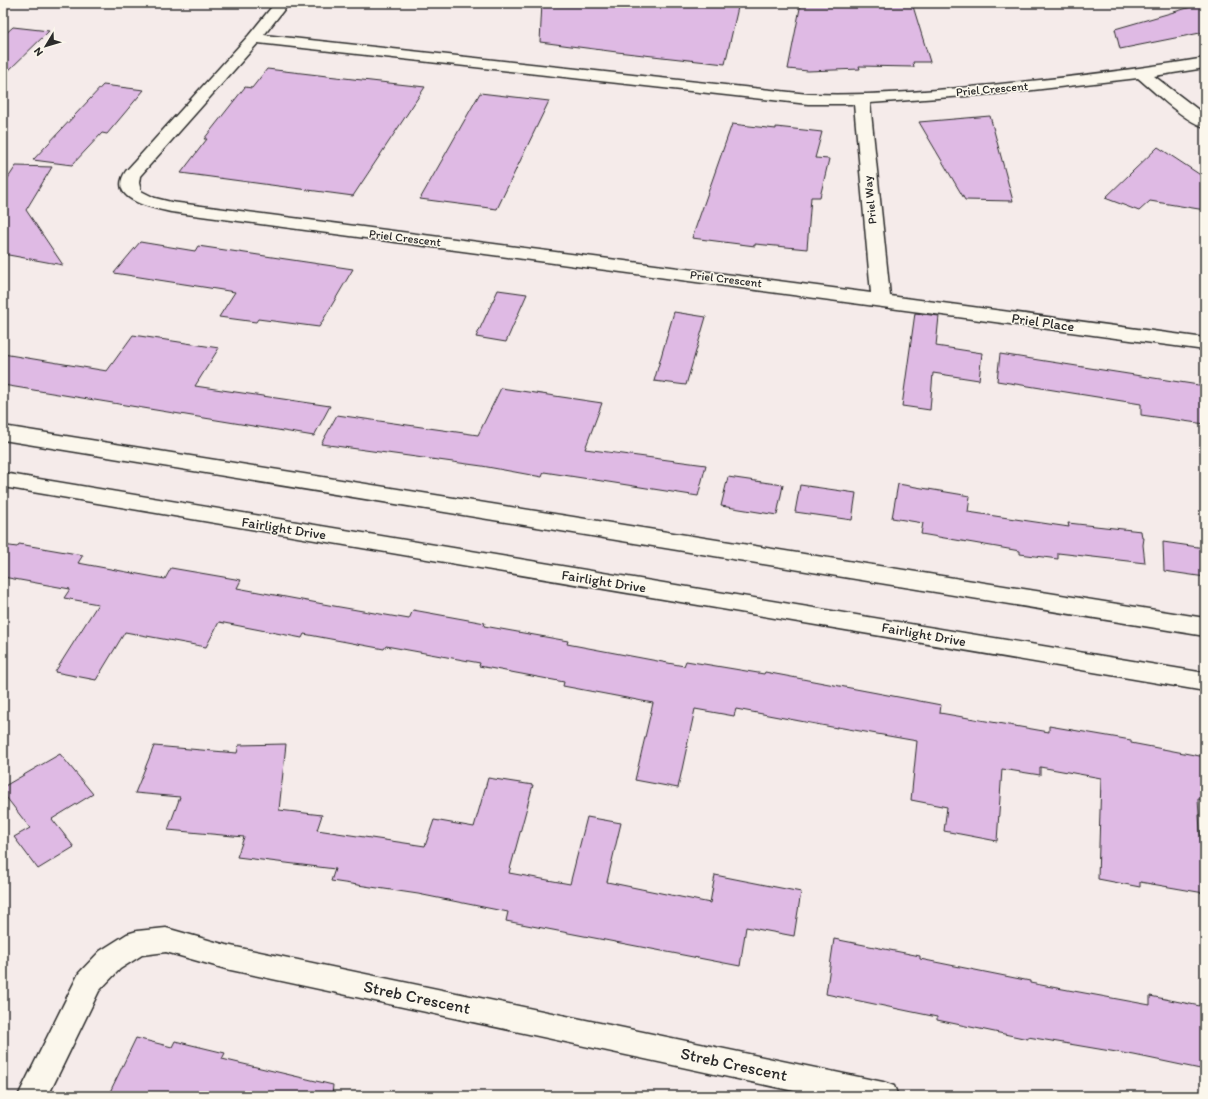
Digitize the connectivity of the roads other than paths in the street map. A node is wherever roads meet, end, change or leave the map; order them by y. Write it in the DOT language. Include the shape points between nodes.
graph roads {
  1 [pos="282,3"];
  2 [pos="254,38"];
  3 [pos="1205,63"];
  4 [pos="1143,74"];
  5 [pos="862,100"];
  6 [pos="1205,122"];
  7 [pos="881,300"];
  8 [pos="1205,344"];
  9 [pos="3,433"];
  10 [pos="3,480"];
  11 [pos="1205,627"];
  12 [pos="1205,682"];
  13 [pos="33,1096"];
  14 [pos="883,1096"];
  1 -- 2 [label="street, Priel Crescent"];
  2 -- 5 [label="street, Priel Crescent" via="808,100"];
  2 -- 7 [label="street, Priel Crescent" via="132,175 130,189 142,200 179,208"];
  3 -- 4 [label="street, Priel Crescent"];
  4 -- 5 [label="street, Priel Crescent"];
  4 -- 6 [label="street"];
  5 -- 7 [label="street, Priel Way"];
  7 -- 8 [label="street, Priel Place"];
  9 -- 11 [label="street"];
  10 -- 12 [label="street, Fairlight Drive"];
  13 -- 14 [label="street, Streb Crescent" via="89,982 110,960 137,943 166,940 226,957"];
}
